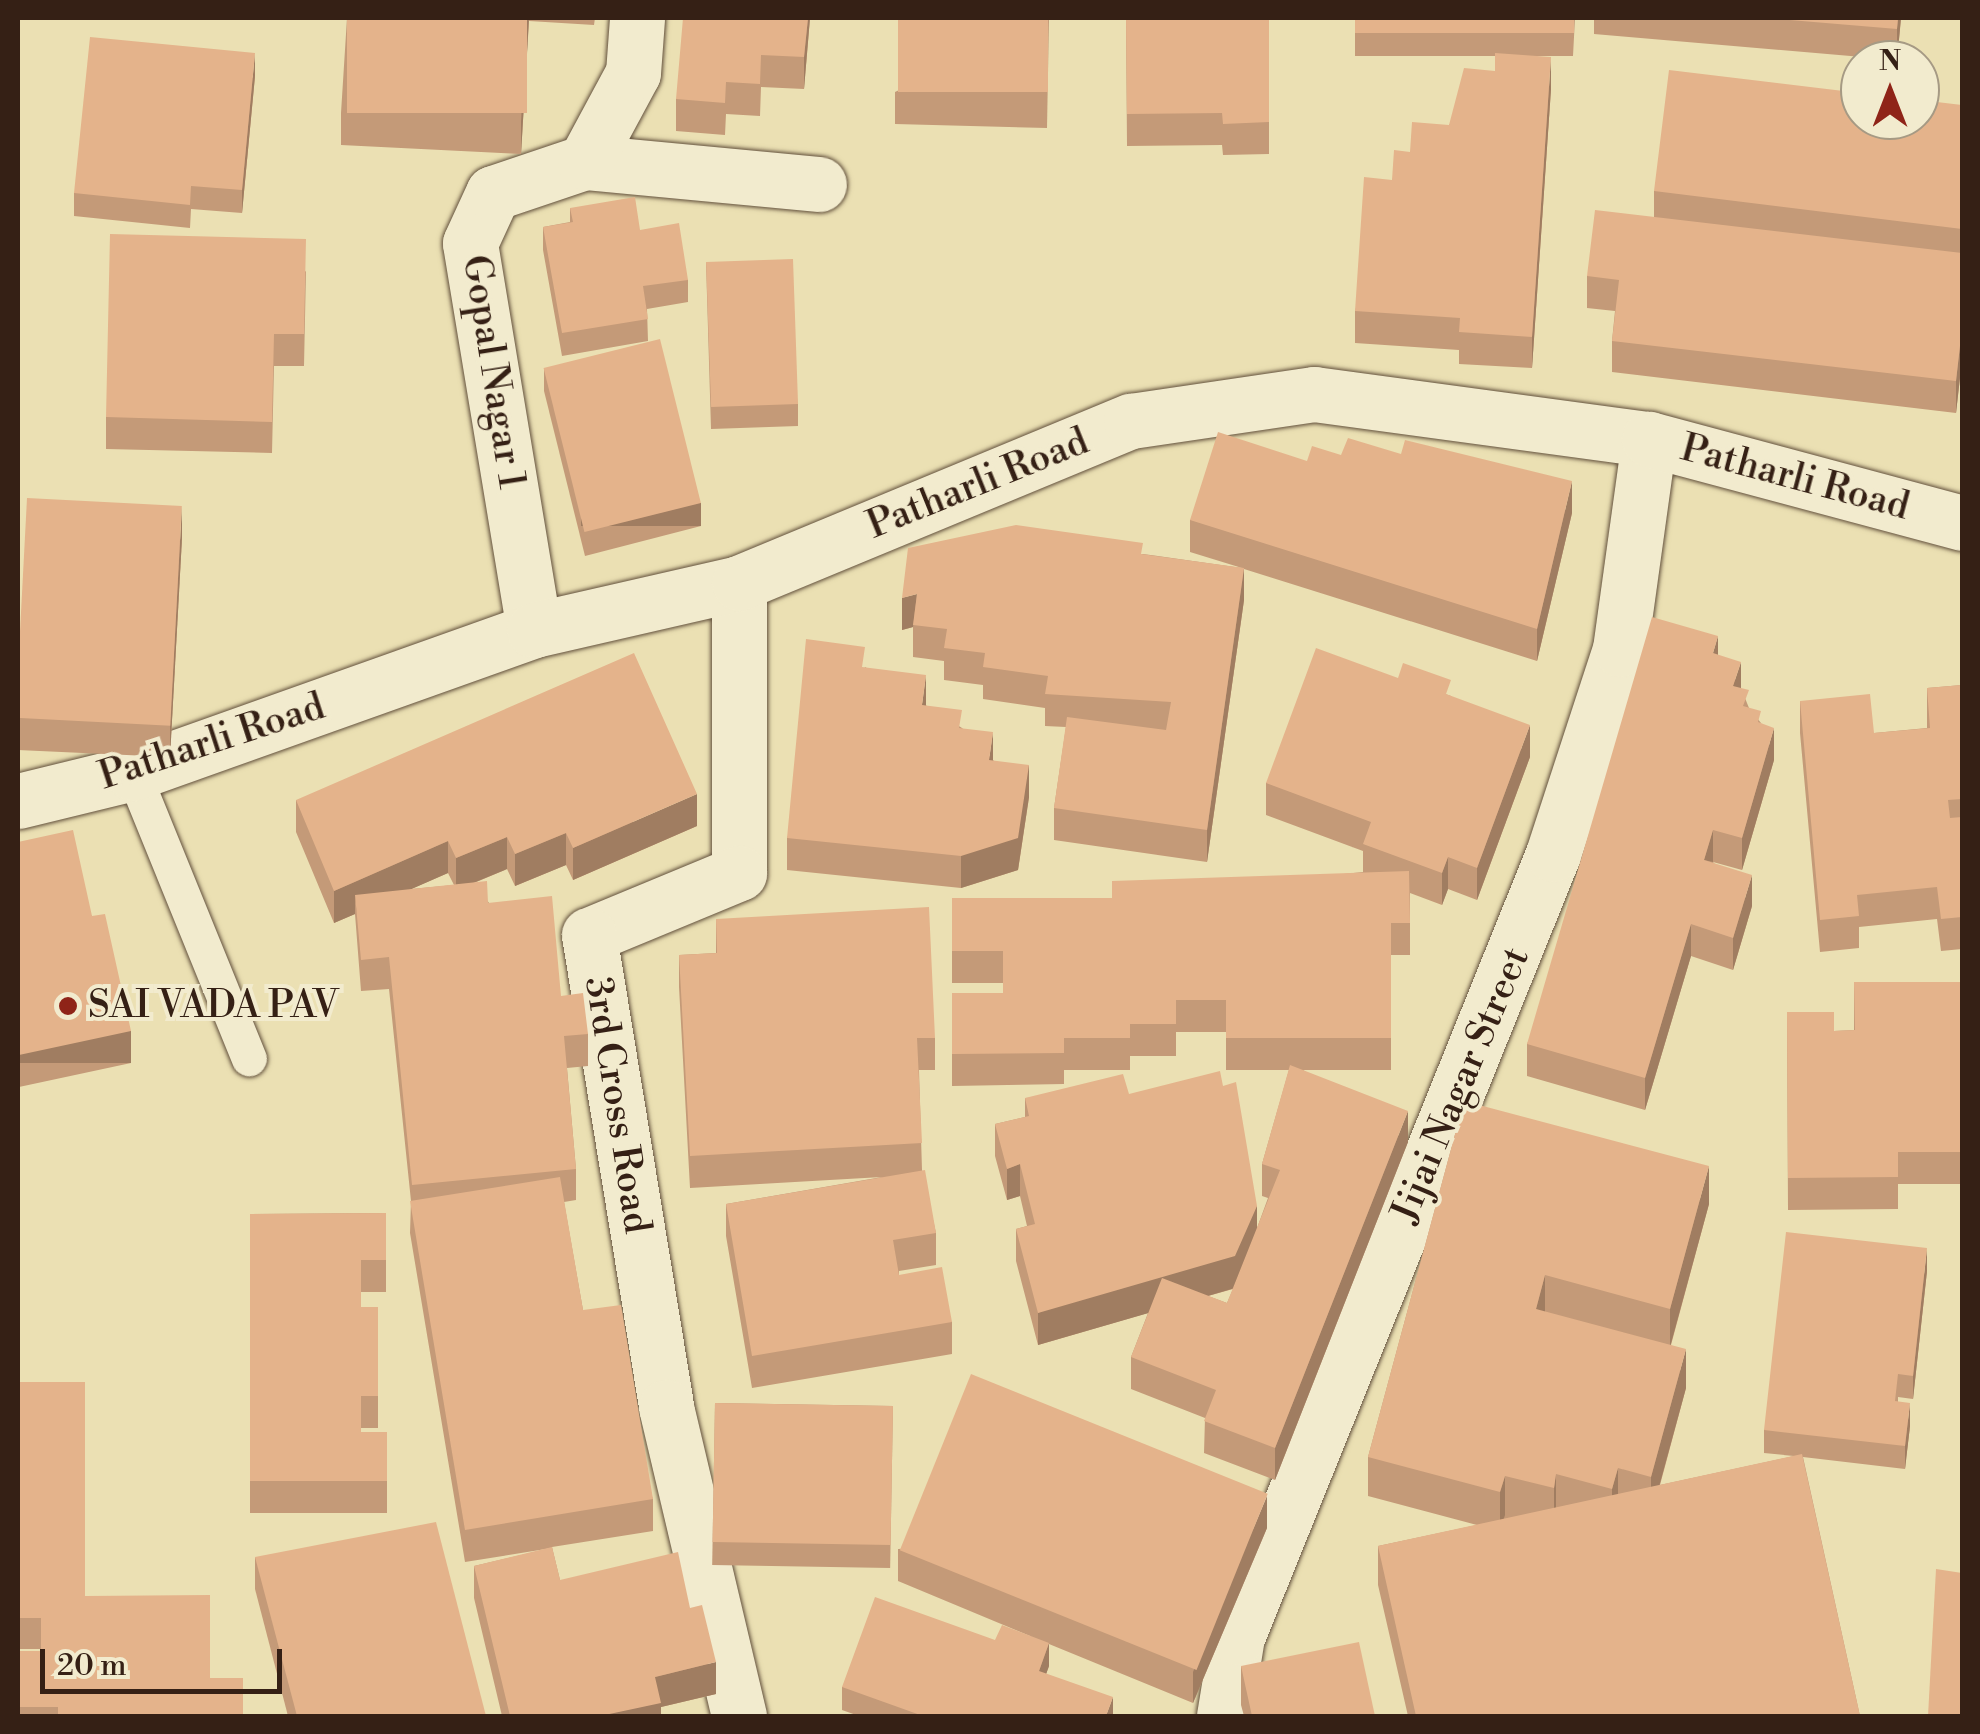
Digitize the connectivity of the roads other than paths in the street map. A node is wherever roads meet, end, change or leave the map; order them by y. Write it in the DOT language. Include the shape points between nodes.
graph roads {
  1 [pos="637,18"];
  2 [pos="586,162"];
  3 [pos="818,184"];
  4 [pos="1649,438"];
  5 [pos="1962,523"];
  6 [pos="739,583"];
  7 [pos="534,630"];
  8 [pos="133,773"];
  9 [pos="18,801"];
  10 [pos="248,1058"];
  11 [pos="740,1716"];
  12 [pos="1224,1716"];
  1 -- 2 [label="street" via="633,73"];
  2 -- 3 [label="street"];
  2 -- 7 [label="street, Gopal Nagar 1" via="493,193 470,243"];
  4 -- 5 [label="street, Patharli Road"];
  4 -- 6 [label="street, Patharli Road" via="1314,394 1131,421"];
  4 -- 12 [label="street, Jijai Nagar Street" via="1620,649 1565,817 1491,1024 1238,1637"];
  6 -- 7 [label="street, Patharli Road"];
  6 -- 11 [label="street, 3rd Cross Road" via="739,873 589,935 666,1407"];
  7 -- 8 [label="street, Patharli Road"];
  8 -- 9 [label="street, Patharli Road"];
  8 -- 10 [label="lane"];
}
